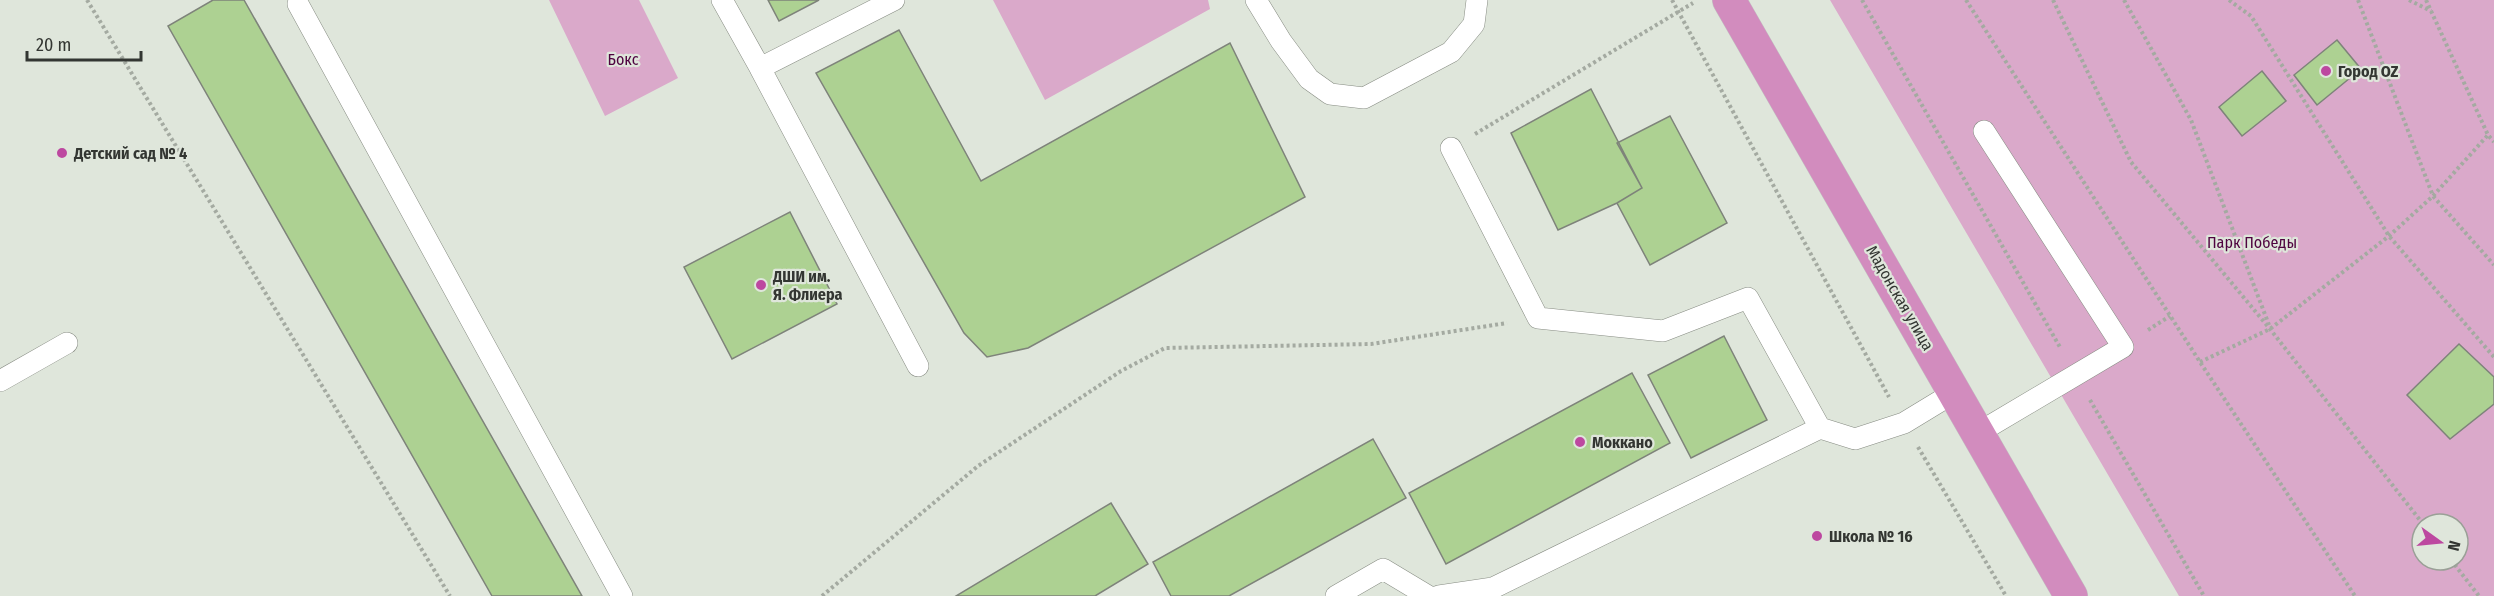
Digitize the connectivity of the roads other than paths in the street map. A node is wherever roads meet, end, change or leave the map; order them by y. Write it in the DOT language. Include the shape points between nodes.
graph roads {
  1 [pos="722,0"];
  2 [pos="894,0"];
  3 [pos="1256,0"];
  4 [pos="1477,0"];
  5 [pos="1729,0"];
  6 [pos="298,4"];
  7 [pos="760,68"];
  8 [pos="1984,131"];
  9 [pos="1451,148"];
  10 [pos="67,343"];
  11 [pos="918,366"];
  12 [pos="0,381"];
  13 [pos="1955,392"];
  14 [pos="1820,428"];
  15 [pos="1978,433"];
  16 [pos="622,596"];
  17 [pos="1336,596"];
  18 [pos="1428,596"];
  19 [pos="1439,596"];
  20 [pos="2070,596"];
  1 -- 7 [label="lane"];
  2 -- 7 [label="lane"];
  3 -- 4 [label="lane" via="1309,79 1330,94 1364,98 1451,52 1474,24"];
  5 -- 13 [label="highway, Мадонская улица"];
  6 -- 16 [label="lane"];
  7 -- 11 [label="lane"];
  8 -- 15 [label="lane" via="2123,347"];
  9 -- 14 [label="lane" via="1538,318 1663,331 1748,298"];
  10 -- 12 [label="lane"];
  13 -- 14 [label="lane" via="1904,423 1855,439"];
  13 -- 15 [label="highway, Мадонская улица"];
  14 -- 19 [label="lane" via="1493,588"];
  15 -- 20 [label="highway, Мадонская улица"];
  17 -- 18 [label="lane" via="1383,569"];
}
